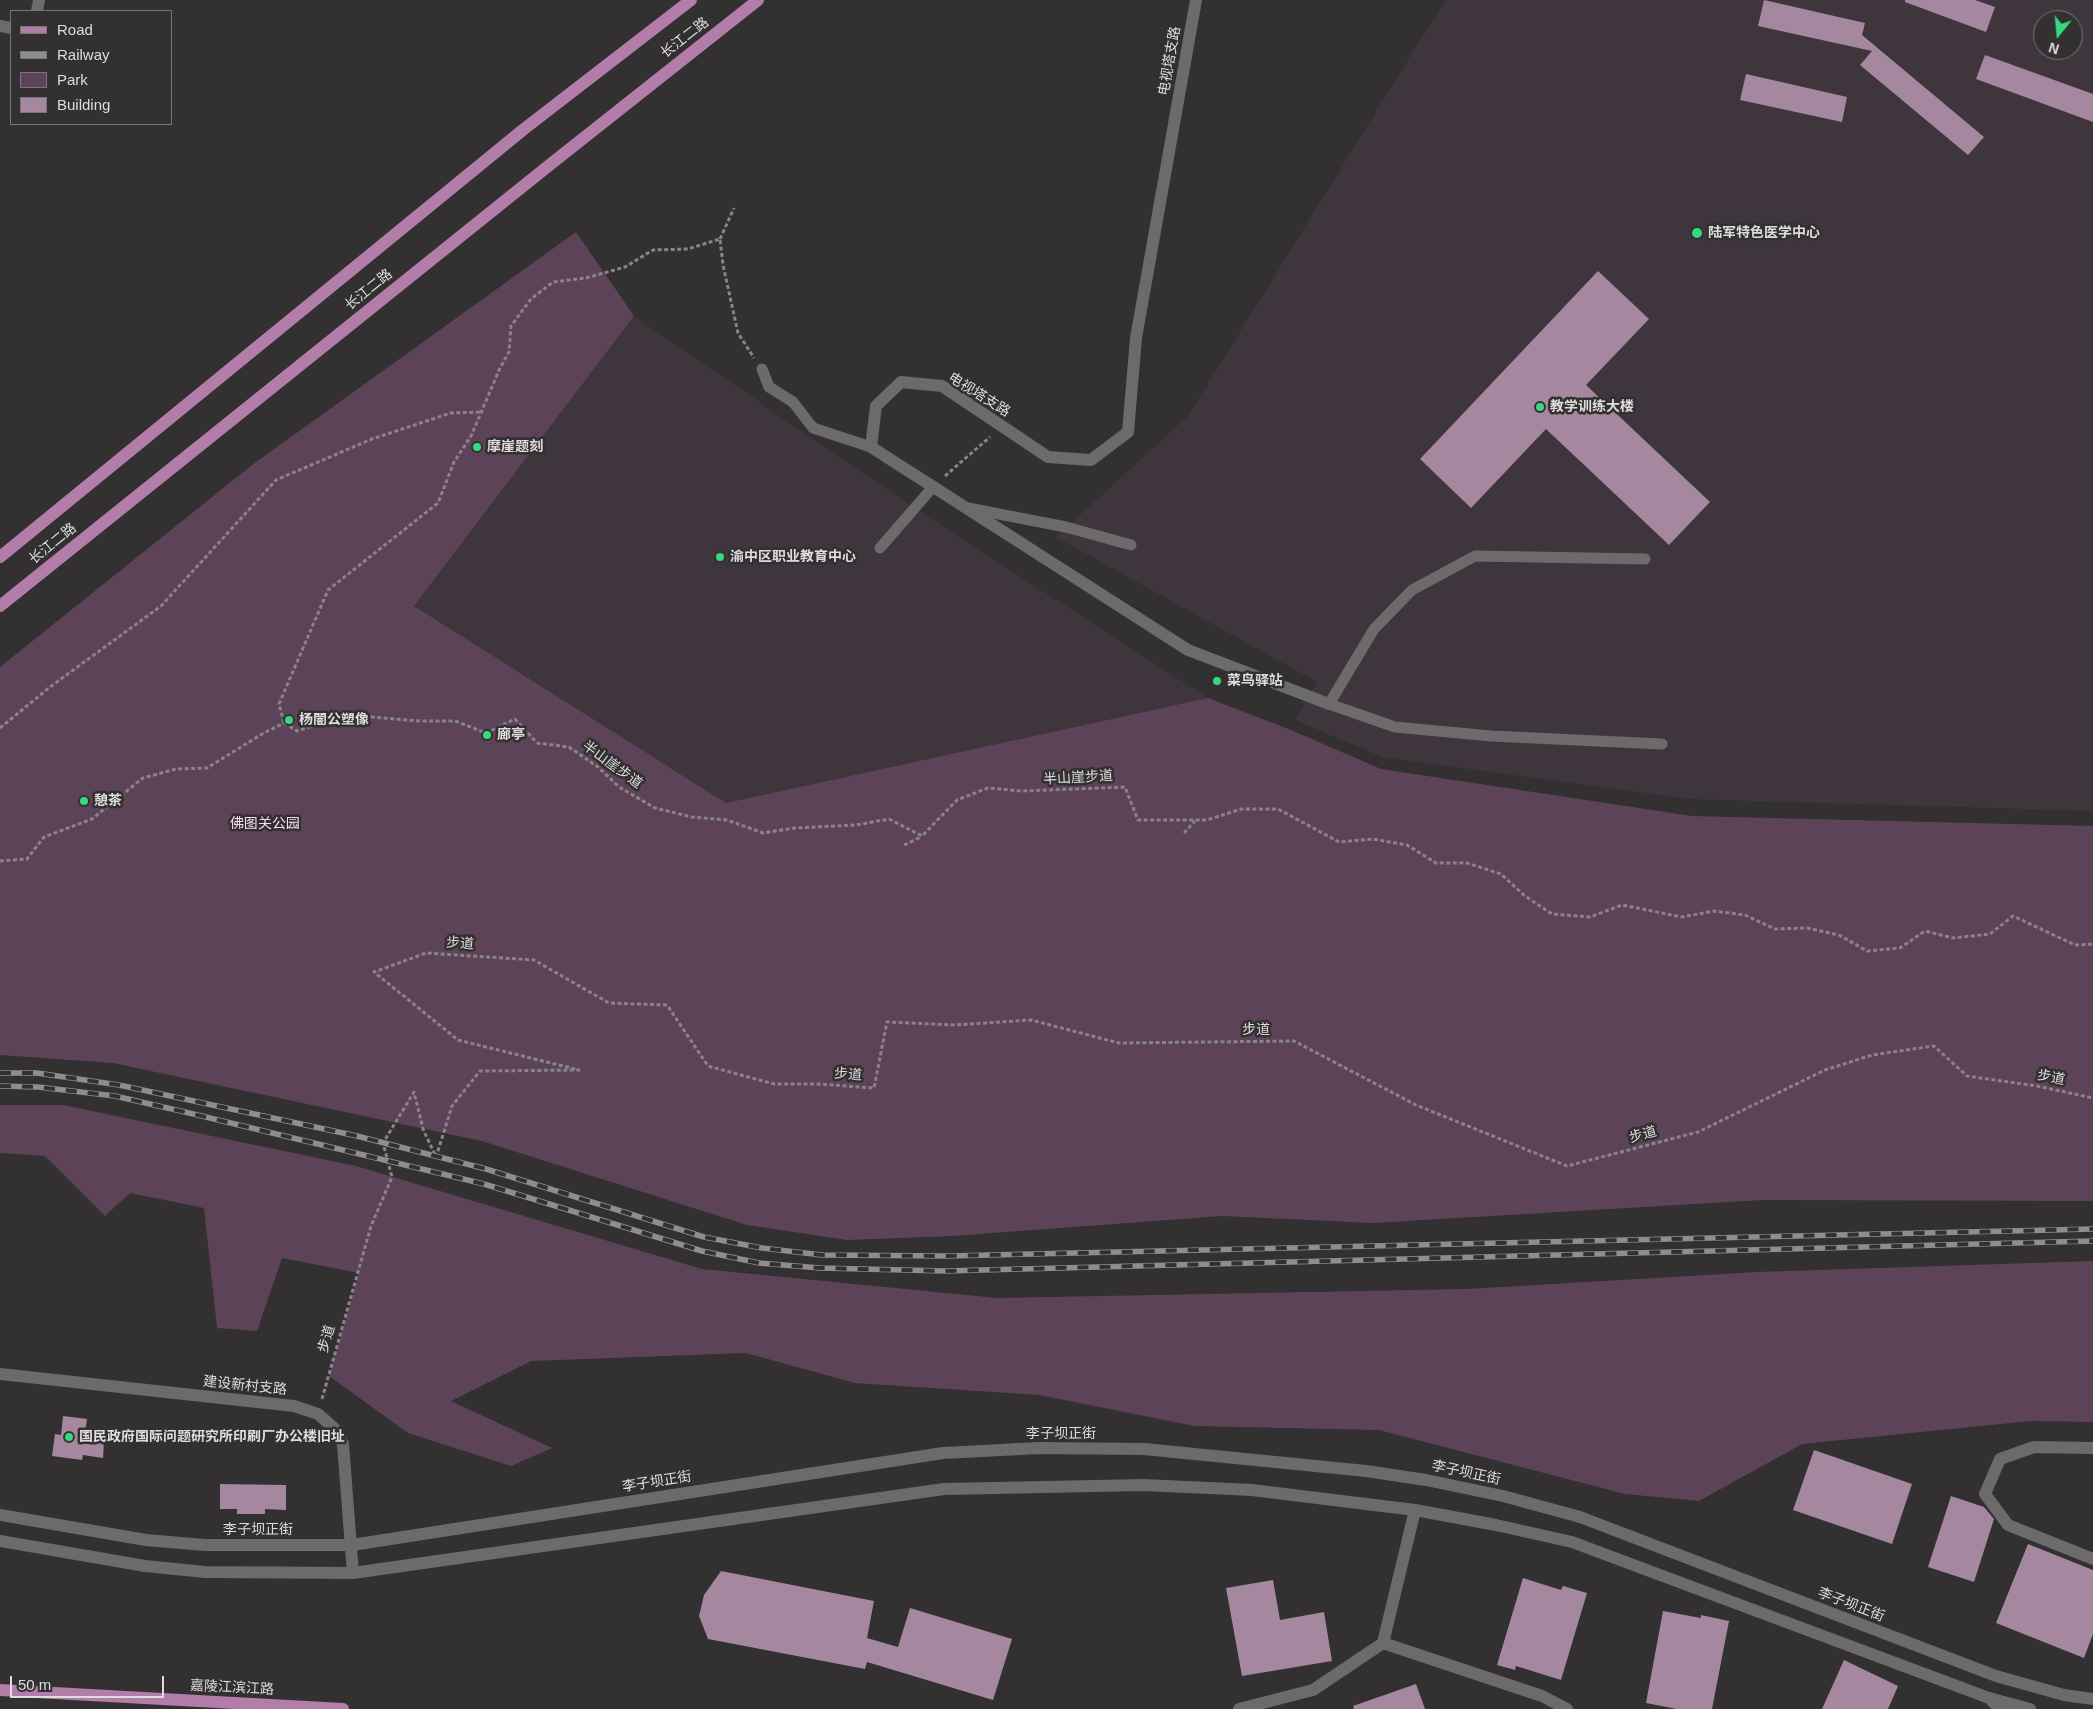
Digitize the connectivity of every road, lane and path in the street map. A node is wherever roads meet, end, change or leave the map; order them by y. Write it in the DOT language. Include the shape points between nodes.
graph roads {
  1 [pos="691,0"];
  2 [pos="758,0"];
  3 [pos="1196,0"];
  4 [pos="734,208"];
  5 [pos="720,239"];
  6 [pos="762,369"];
  7 [pos="483,412"];
  8 [pos="1001,427"];
  9 [pos="871,447"];
  10 [pos="933,487"];
  11 [pos="966,508"];
  12 [pos="1131,545"];
  13 [pos="880,548"];
  14 [pos="0,557"];
  15 [pos="1645,559"];
  16 [pos="0,606"];
  17 [pos="1328,704"];
  18 [pos="284,723"];
  19 [pos="0,728"];
  20 [pos="1662,744"];
  21 [pos="1195,820"];
  22 [pos="1184,833"];
  23 [pos="922,836"];
  24 [pos="904,845"];
  25 [pos="0,861"];
  26 [pos="2093,944"];
  27 [pos="2093,1098"];
  28 [pos="0,1374"];
  29 [pos="318,1414"];
  30 [pos="2093,1448"];
  31 [pos="1415,1510"];
  32 [pos="0,1516"];
  33 [pos="0,1541"];
  34 [pos="352,1545"];
  35 [pos="2093,1560"];
  36 [pos="352,1573"];
  37 [pos="1383,1643"];
  38 [pos="0,1690"];
  39 [pos="1989,1698"];
  40 [pos="2092,1698"];
  41 [pos="343,1709"];
  42 [pos="1239,1709"];
  43 [pos="1567,1709"];
  44 [pos="2000,1709"];
  45 [pos="2030,1709"];
  1 -- 14 [label="main road, 长江二路" via="524,129"];
  2 -- 16 [label="main road, 长江二路"];
  3 -- 8 [label="main road, 电视塔支路" via="1136,338 1128,432 1091,460 1048,457"];
  4 -- 5 [label="path"];
  5 -- 6 [label="path" via="738,333"];
  5 -- 7 [label="path" via="688,249 653,250 625,267 586,278 553,282 531,299 511,326 509,352"];
  6 -- 9 [label="lane" via="769,387 793,402 813,428"];
  7 -- 18 [label="path" via="472,436 454,462 438,503 328,590 279,704"];
  7 -- 19 [label="path" via="451,413 372,440 276,480 160,606 50,686"];
  8 -- 9 [label="main road, 电视塔支路" via="942,386 901,382 876,406"];
  8 -- 10 [label="path"];
  9 -- 10 [label="main road"];
  10 -- 11 [label="main road"];
  10 -- 13 [label="lane"];
  11 -- 12 [label="lane" via="1066,527"];
  11 -- 17 [label="main road" via="1188,650"];
  15 -- 17 [label="lane" via="1475,556 1412,590 1374,629"];
  17 -- 20 [label="lane" via="1395,727 1491,736"];
  18 -- 23 [label="path, 半山崖步道" via="297,731 358,716 455,721 486,733 515,719 537,743 569,747 619,787 655,808 692,817 727,820 763,833 889,819"];
  18 -- 25 [label="path" via="207,768 176,769 143,778 92,818 44,837 27,859"];
  21 -- 22 [label="path"];
  21 -- 23 [label="path, 半山崖步道" via="1138,820 1125,787 1021,791 988,788 956,800"];
  21 -- 26 [label="path, 半山崖步道" via="1207,820 1241,809 1278,810 1339,842 1373,839 1407,845 1436,863 1467,863 1501,874 1552,914 1590,917 1622,904 1682,916 1714,911 1745,915 1775,929 1807,928 1839,935 1867,952 1900,948 1925,931 1953,938 1990,934 2013,916 2076,945"];
  23 -- 24 [label="path"];
  27 -- 29 [label="path, 步道" via="1967,1076 1934,1046 1872,1055 1825,1070 1698,1132 1567,1166 1416,1105 1294,1041 1119,1043 1031,1020 955,1025 887,1022 874,1088 774,1084 708,1066 668,1006 609,1003 534,960 426,953 374,972 458,1040 579,1070 480,1071 452,1106 436,1157 423,1129 414,1092 383,1143 392,1177 371,1226"];
  28 -- 29 [label="main road, 建设新村支路" via="294,1406"];
  29 -- 34 [label="main road, 建设新村支路" via="334,1428 343,1444"];
  30 -- 35 [label="main road" via="2034,1447 2000,1458 1985,1494 2008,1525"];
  31 -- 36 [label="main road" via="1252,1490 1144,1485 944,1489"];
  31 -- 37 [label="main road"];
  31 -- 39 [label="main road" via="1572,1542"];
  32 -- 34 [label="main road, 李子坝正街" via="146,1540 205,1545"];
  33 -- 36 [label="main road" via="144,1566 205,1572"];
  34 -- 36 [label="main road, 建设新村支路"];
  34 -- 40 [label="main road, 李子坝正街" via="943,1453 1039,1448 1144,1449 1366,1471 1502,1496 1580,1517 1996,1676 2064,1695"];
  37 -- 42 [label="main road" via="1313,1690"];
  37 -- 43 [label="main road" via="1542,1696"];
  38 -- 41 [label="main road, 嘉陵江滨江路"];
  39 -- 44 [label="main road"];
  39 -- 45 [label="main road"];
}
